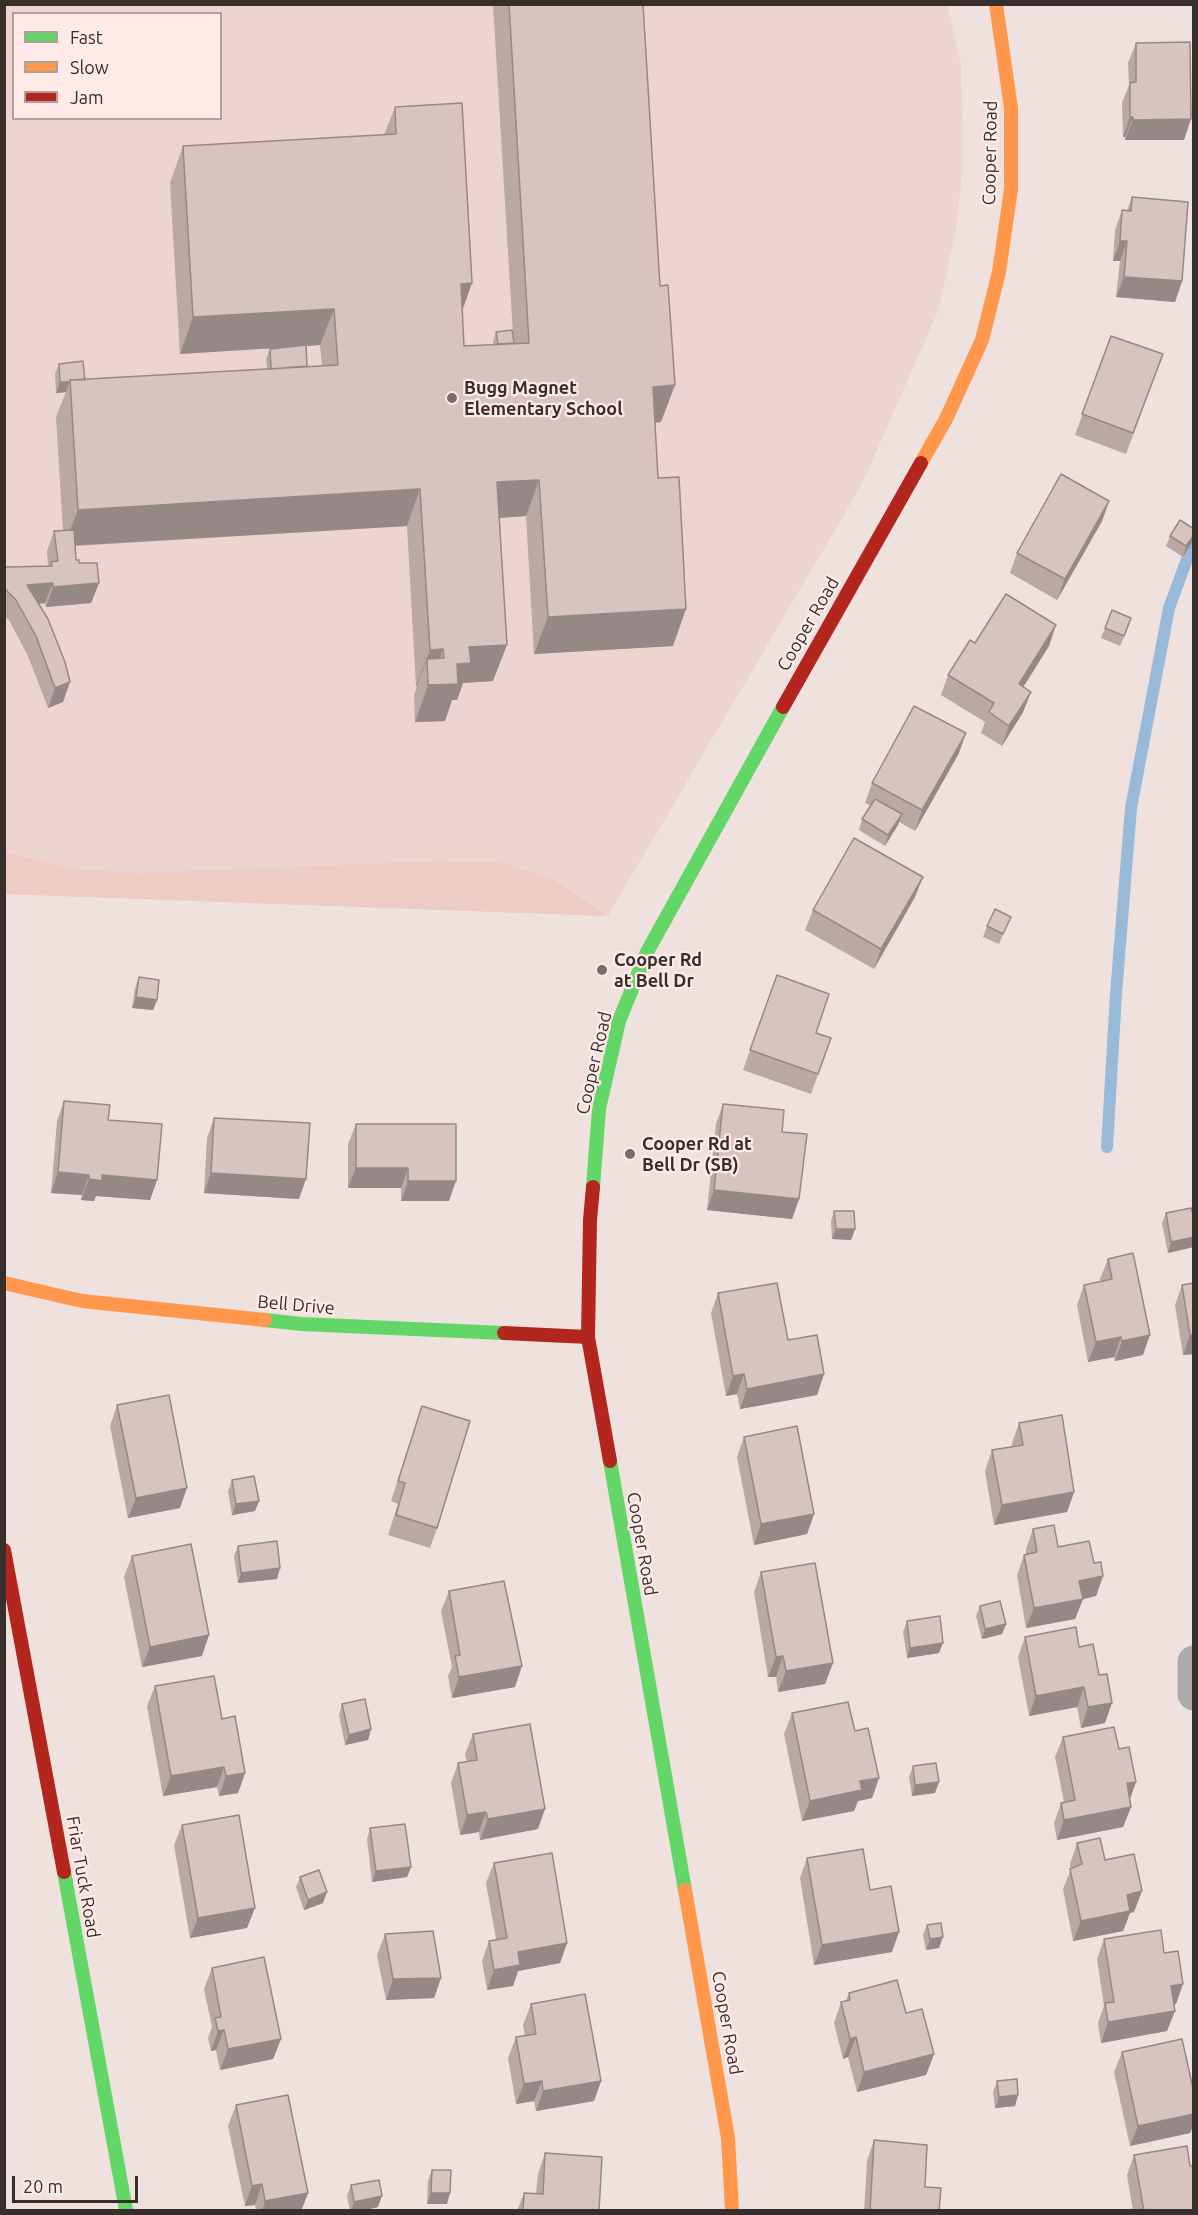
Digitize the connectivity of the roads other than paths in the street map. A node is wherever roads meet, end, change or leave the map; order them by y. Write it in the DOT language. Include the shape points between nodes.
graph roads {
  1 [pos="996,4"];
  2 [pos="4,1283"];
  3 [pos="588,1337"];
  4 [pos="4,1550"];
  5 [pos="1194,1662"];
  6 [pos="1194,1694"];
  7 [pos="126,2211"];
  8 [pos="732,2211"];
  1 -- 3 [label="street, Cooper Road" via="1011,108 1011,189 999,272 982,340 946,419 646,952 619,1021 599,1109"];
  2 -- 3 [label="street, Bell Drive" via="82,1301 301,1324"];
  3 -- 8 [label="street, Cooper Road" via="728,2138"];
  4 -- 7 [label="street, Friar Tuck Road"];
  5 -- 6 [label="street"];
}
